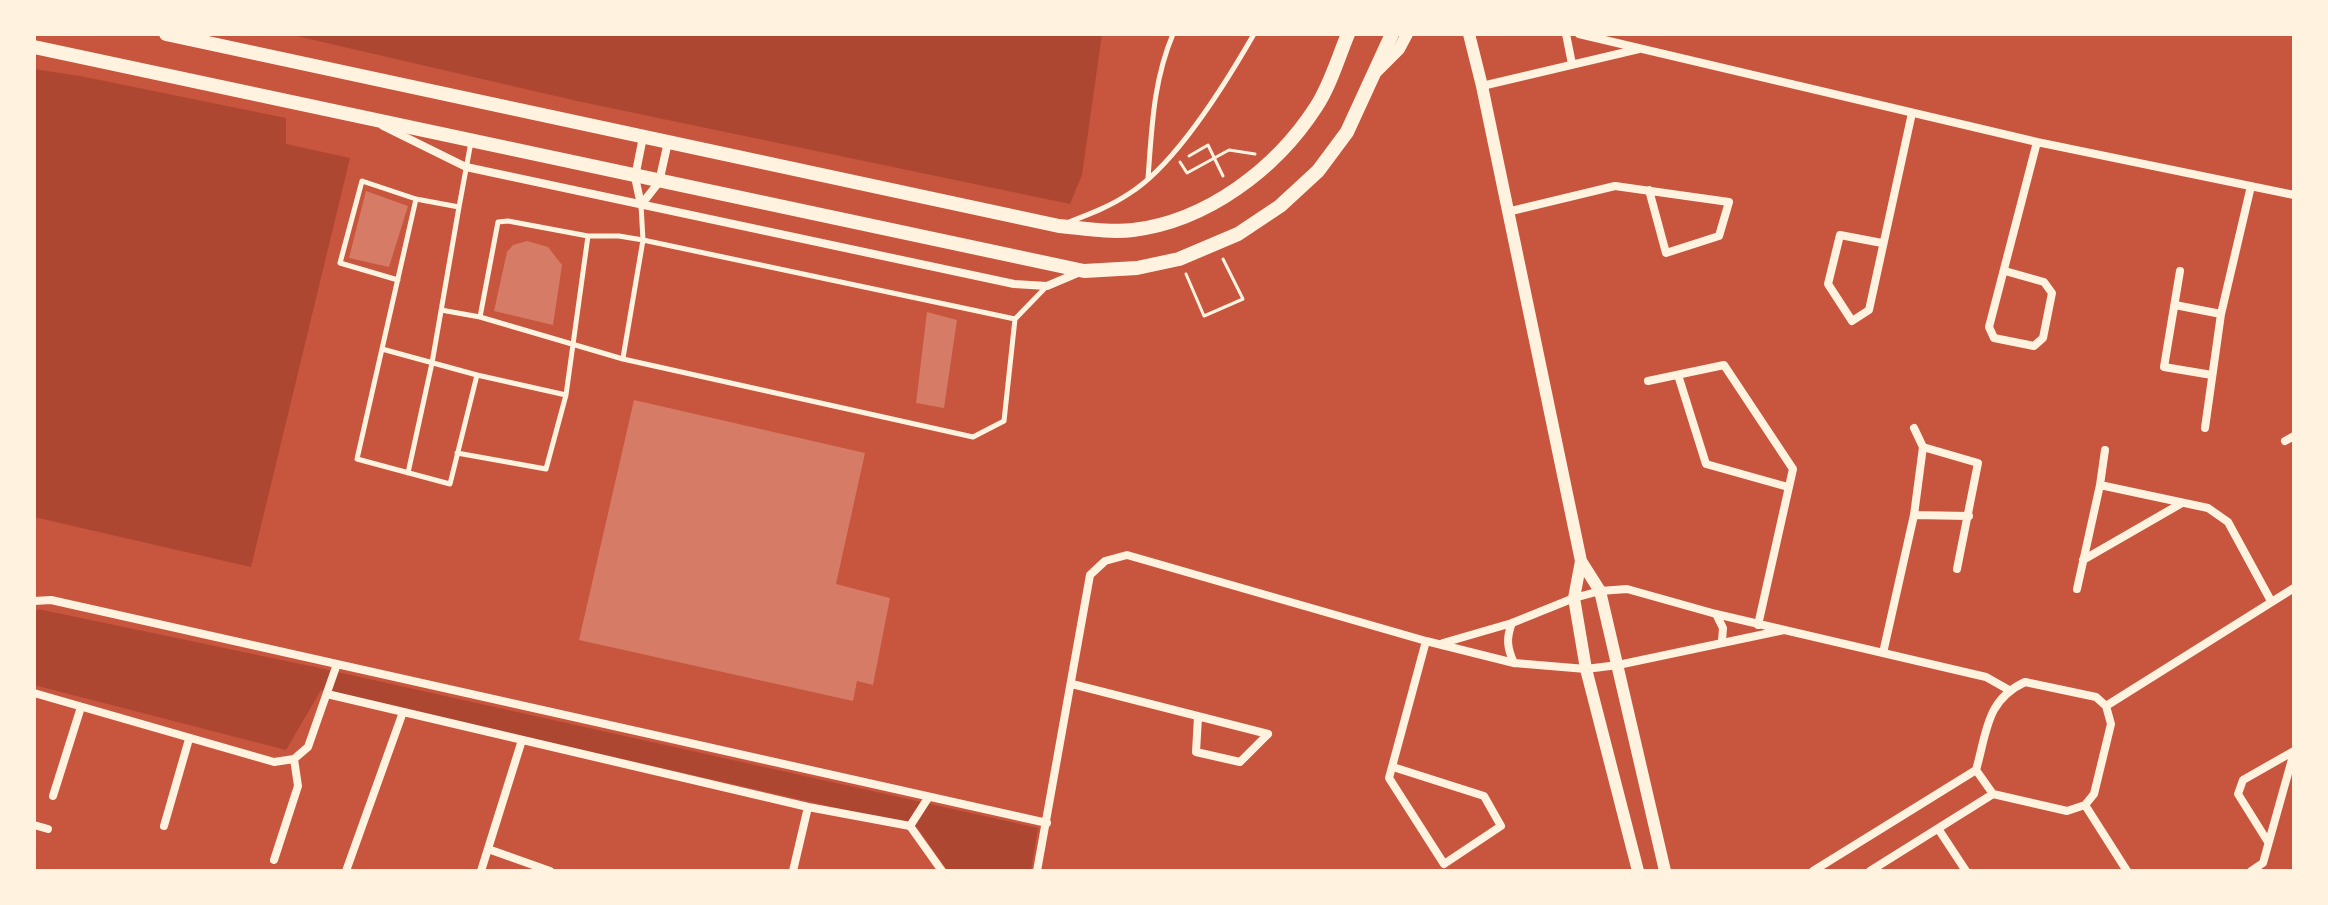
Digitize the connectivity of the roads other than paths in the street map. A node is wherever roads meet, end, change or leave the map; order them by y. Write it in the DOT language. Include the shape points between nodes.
graph roads {
  1 [pos="166,34"];
  2 [pos="1173,34"];
  3 [pos="1254,34"];
  4 [pos="1348,34"];
  5 [pos="1392,34"];
  6 [pos="1407,34"];
  7 [pos="1469,34"];
  8 [pos="1566,34"];
  9 [pos="1579,34"];
  10 [pos="34,47"];
  11 [pos="1643,48"];
  12 [pos="1572,64"];
  13 [pos="1374,75"];
  14 [pos="1482,86"];
  15 [pos="1912,113"];
  16 [pos="371,120"];
  17 [pos="643,137"];
  18 [pos="471,142"];
  19 [pos="668,142"];
  20 [pos="2037,142"];
  21 [pos="466,167"];
  22 [pos="635,177"];
  23 [pos="1148,178"];
  24 [pos="659,182"];
  25 [pos="2251,186"];
  26 [pos="1649,190"];
  27 [pos="2294,195"];
  28 [pos="416,199"];
  29 [pos="641,205"];
  30 [pos="459,207"];
  31 [pos="1507,212"];
  32 [pos="1059,226"];
  33 [pos="588,236"];
  34 [pos="643,240"];
  35 [pos="1882,243"];
  36 [pos="1084,271"];
  37 [pos="2005,271"];
  38 [pos="2180,271"];
  39 [pos="398,280"];
  40 [pos="1047,286"];
  41 [pos="2175,305"];
  42 [pos="441,310"];
  43 [pos="2221,314"];
  44 [pos="480,317"];
  45 [pos="1015,319"];
  46 [pos="572,345"];
  47 [pos="382,349"];
  48 [pos="623,359"];
  49 [pos="432,363"];
  50 [pos="477,375"];
  51 [pos="1678,375"];
  52 [pos="2212,375"];
  53 [pos="1648,381"];
  54 [pos="566,395"];
  55 [pos="1914,428"];
  56 [pos="2205,428"];
  57 [pos="2294,436"];
  58 [pos="2285,441"];
  59 [pos="1923,447"];
  60 [pos="2105,450"];
  61 [pos="457,453"];
  62 [pos="408,473"];
  63 [pos="2100,485"];
  64 [pos="1788,487"];
  65 [pos="2182,503"];
  66 [pos="1914,515"];
  67 [pos="1969,516"];
  68 [pos="2083,560"];
  69 [pos="1581,561"];
  70 [pos="1957,569"];
  71 [pos="2294,588"];
  72 [pos="2077,589"];
  73 [pos="1600,591"];
  74 [pos="1574,598"];
  75 [pos="34,601"];
  76 [pos="2271,601"];
  77 [pos="1716,614"];
  78 [pos="1512,623"];
  79 [pos="1759,623"];
  80 [pos="1784,630"];
  81 [pos="1756,634"];
  82 [pos="1426,641"];
  83 [pos="1722,641"];
  84 [pos="1442,643"];
  85 [pos="1883,653"];
  86 [pos="1514,663"];
  87 [pos="337,664"];
  88 [pos="1618,665"];
  89 [pos="1586,669"];
  90 [pos="1072,684"];
  91 [pos="2009,690"];
  92 [pos="34,693"];
  93 [pos="327,694"];
  94 [pos="2106,706"];
  95 [pos="81,707"];
  96 [pos="403,712"];
  97 [pos="1198,717"];
  98 [pos="189,739"];
  99 [pos="522,740"];
  100 [pos="2294,751"];
  101 [pos="294,759"];
  102 [pos="1393,767"];
  103 [pos="1976,770"];
  104 [pos="1993,794"];
  105 [pos="53,796"];
  106 [pos="928,798"];
  107 [pos="2085,805"];
  108 [pos="808,807"];
  109 [pos="1047,823"];
  110 [pos="34,825"];
  111 [pos="164,826"];
  112 [pos="910,826"];
  113 [pos="48,829"];
  114 [pos="1939,830"];
  115 [pos="2268,842"];
  116 [pos="488,849"];
  117 [pos="274,860"];
  118 [pos="346,871"];
  119 [pos="481,871"];
  120 [pos="550,871"];
  121 [pos="793,871"];
  122 [pos="942,871"];
  123 [pos="1037,871"];
  124 [pos="1638,871"];
  125 [pos="1665,871"];
  126 [pos="1813,871"];
  127 [pos="1870,871"];
  128 [pos="1966,871"];
  129 [pos="2127,871"];
  130 [pos="2251,871"];
  1 -- 17 [label="main road"];
  2 -- 23 [label="lane" via="1155,86"];
  3 -- 23 [label="lane" via="1222,89"];
  4 -- 32 [label="main road" via="1318,104 1290,143 1224,198 1170,222 1131,231"];
  5 -- 13 [label="main road"];
  6 -- 13 [label="main road"];
  7 -- 14 [label="main road"];
  8 -- 12 [label="street"];
  9 -- 11 [label="street"];
  10 -- 16 [label="main road"];
  11 -- 12 [label="street"];
  11 -- 15 [label="street"];
  12 -- 14 [label="street"];
  13 -- 36 [label="main road" via="1347,132 1318,171 1280,206 1238,234 1179,259"];
  14 -- 31 [label="main road"];
  15 -- 20 [label="street"];
  15 -- 35 [label="street"];
  16 -- 18 [label="main road"];
  16 -- 21 [label="street"];
  17 -- 19 [label="main road"];
  17 -- 22 [label="street"];
  18 -- 21 [label="lane"];
  18 -- 22 [label="main road"];
  19 -- 24 [label="street"];
  19 -- 32 [label="main road"];
  20 -- 25 [label="street"];
  20 -- 37 [label="street"];
  21 -- 29 [label="street"];
  21 -- 30 [label="lane"];
  22 -- 24 [label="main road"];
  22 -- 29 [label="street"];
  23 -- 32 [label="lane" via="1100,210"];
  24 -- 29 [label="street"];
  24 -- 36 [label="main road"];
  25 -- 27 [label="street"];
  25 -- 43 [label="street"];
  26 -- 26 [label="street" via="1729,202 1719,236 1666,253"];
  26 -- 31 [label="street" via="1615,186"];
  28 -- 30 [label="lane"];
  28 -- 39 [label="lane"];
  28 -- 39 [label="lane" via="362,181 340,263"];
  29 -- 34 [label="lane"];
  29 -- 40 [label="street" via="1014,284"];
  30 -- 42 [label="lane"];
  31 -- 69 [label="main road"];
  33 -- 34 [label="lane"];
  33 -- 44 [label="lane" via="498,222"];
  33 -- 46 [label="lane"];
  34 -- 45 [label="lane"];
  34 -- 48 [label="lane"];
  35 -- 35 [label="street" via="1869,310 1852,321 1828,284 1840,235"];
  36 -- 40 [label="street"];
  37 -- 37 [label="street" via="1989,327 1994,338 2034,346 2043,338 2052,293 2044,282"];
  38 -- 41 [label="street"];
  39 -- 47 [label="lane"];
  40 -- 45 [label="lane"];
  41 -- 43 [label="street"];
  41 -- 52 [label="street" via="2164,367"];
  42 -- 44 [label="lane"];
  42 -- 49 [label="lane"];
  43 -- 52 [label="street"];
  44 -- 46 [label="lane"];
  45 -- 48 [label="lane" via="1004,421 973,437"];
  46 -- 48 [label="lane"];
  46 -- 54 [label="lane"];
  47 -- 49 [label="lane"];
  47 -- 62 [label="lane" via="357,459"];
  49 -- 50 [label="lane"];
  49 -- 62 [label="lane"];
  50 -- 54 [label="lane"];
  50 -- 61 [label="lane"];
  51 -- 53 [label="street"];
  51 -- 64 [label="street" via="1706,464"];
  51 -- 64 [label="street" via="1724,365 1793,469"];
  52 -- 56 [label="street"];
  54 -- 61 [label="lane" via="546,469"];
  55 -- 59 [label="street"];
  57 -- 58 [label="street"];
  59 -- 66 [label="street"];
  59 -- 67 [label="street" via="1978,463"];
  60 -- 63 [label="street"];
  61 -- 62 [label="lane" via="450,484"];
  63 -- 65 [label="street"];
  63 -- 68 [label="street"];
  64 -- 79 [label="street"];
  65 -- 68 [label="street"];
  65 -- 76 [label="street" via="2208,508 2228,522"];
  66 -- 67 [label="street"];
  66 -- 85 [label="street"];
  67 -- 70 [label="street"];
  68 -- 72 [label="street"];
  69 -- 73 [label="main road"];
  69 -- 74 [label="main road"];
  71 -- 76 [label="street"];
  73 -- 74 [label="street"];
  73 -- 77 [label="street" via="1627,589"];
  73 -- 88 [label="main road"];
  74 -- 78 [label="street"];
  74 -- 89 [label="main road"];
  75 -- 87 [label="street" via="51,600"];
  76 -- 94 [label="street"];
  77 -- 79 [label="street"];
  77 -- 83 [label="street"];
  78 -- 84 [label="street"];
  78 -- 86 [label="street" via="1507,649"];
  79 -- 80 [label="street"];
  79 -- 81 [label="street"];
  80 -- 81 [label="street"];
  80 -- 85 [label="street"];
  81 -- 83 [label="street"];
  82 -- 84 [label="street"];
  82 -- 90 [label="street" via="1127,555 1105,561 1090,575"];
  82 -- 102 [label="street"];
  83 -- 88 [label="street"];
  84 -- 86 [label="street"];
  85 -- 91 [label="street" via="1986,677"];
  86 -- 89 [label="street"];
  87 -- 93 [label="street"];
  87 -- 106 [label="street"];
  88 -- 89 [label="street"];
  88 -- 125 [label="main road"];
  89 -- 124 [label="main road"];
  90 -- 97 [label="street"];
  90 -- 109 [label="street"];
  91 -- 94 [label="street" via="2025,682 2096,697"];
  91 -- 103 [label="street" via="1995,704"];
  92 -- 95 [label="street"];
  93 -- 96 [label="street"];
  93 -- 101 [label="street" via="308,747"];
  94 -- 107 [label="street" via="2111,724 2094,794"];
  95 -- 98 [label="street"];
  95 -- 105 [label="street"];
  96 -- 99 [label="street"];
  96 -- 118 [label="street"];
  97 -- 97 [label="street" via="1196,752 1240,762 1268,734"];
  98 -- 101 [label="street" via="274,762"];
  98 -- 111 [label="street"];
  99 -- 108 [label="street"];
  99 -- 116 [label="street"];
  100 -- 115 [label="street"];
  100 -- 115 [label="street" via="2243,780 2238,794"];
  101 -- 117 [label="street" via="298,786"];
  102 -- 102 [label="street" via="1389,778 1444,864 1501,826 1484,796"];
  103 -- 104 [label="street"];
  103 -- 126 [label="street"];
  104 -- 107 [label="street" via="2067,811"];
  104 -- 114 [label="street"];
  106 -- 109 [label="street"];
  106 -- 112 [label="street"];
  107 -- 129 [label="street"];
  108 -- 112 [label="street"];
  108 -- 121 [label="street"];
  109 -- 123 [label="street"];
  110 -- 113 [label="street"];
  112 -- 122 [label="street"];
  114 -- 127 [label="street"];
  114 -- 128 [label="street"];
  115 -- 130 [label="street" via="2263,863"];
  116 -- 119 [label="street"];
  116 -- 120 [label="street"];
}
